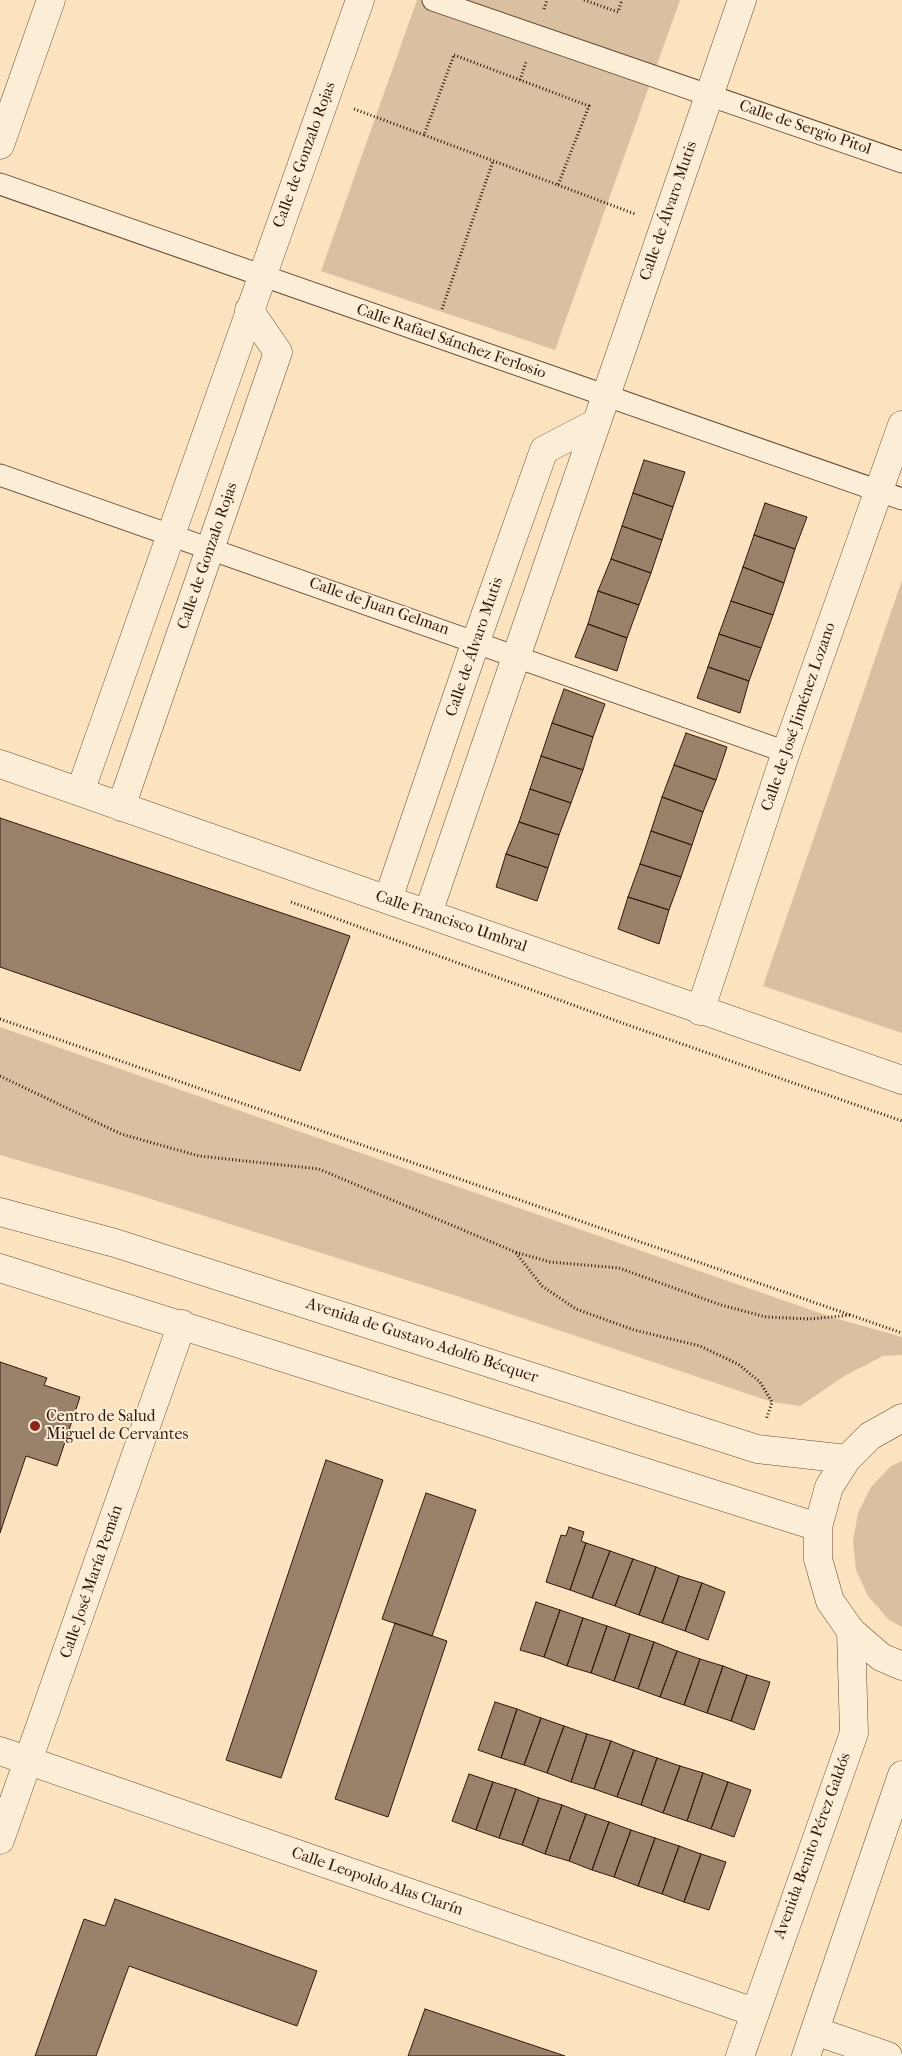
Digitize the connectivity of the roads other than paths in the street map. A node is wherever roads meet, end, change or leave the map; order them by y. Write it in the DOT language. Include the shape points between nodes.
graph roads {
  1 [pos="51,0"];
  2 [pos="360,0"];
  3 [pos="433,0"];
  4 [pos="742,0"];
  5 [pos="709,94"];
  6 [pos="0,145"];
  7 [pos="902,162"];
  8 [pos="0,184"];
  9 [pos="262,276"];
  10 [pos="249,310"];
  11 [pos="605,396"];
  12 [pos="596,423"];
  13 [pos="902,425"];
  14 [pos="0,475"];
  15 [pos="890,495"];
  16 [pos="169,535"];
  17 [pos="211,549"];
  18 [pos="476,641"];
  19 [pos="515,656"];
  20 [pos="786,752"];
  21 [pos="0,764"];
  22 [pos="80,792"];
  23 [pos="121,807"];
  24 [pos="388,899"];
  25 [pos="428,913"];
  26 [pos="700,1011"];
  27 [pos="902,1080"];
  28 [pos="0,1212"];
  29 [pos="0,1268"];
  30 [pos="182,1324"];
  31 [pos="902,1418"];
  32 [pos="847,1458"];
  33 [pos="818,1527"];
  34 [pos="850,1632"];
  35 [pos="902,1666"];
  36 [pos="0,1751"];
  37 [pos="30,1761"];
  38 [pos="902,1775"];
  39 [pos="0,1840"];
  40 [pos="754,2012"];
  41 [pos="815,2031"];
  42 [pos="740,2056"];
  43 [pos="806,2056"];
  44 [pos="888,2056"];
  1 -- 6 [label="street"];
  2 -- 9 [label="street, Calle de Gonzalo Rojas"];
  3 -- 5 [label="street, Calle de Sergio Pitol"];
  4 -- 5 [label="street, Calle de Álvaro Mutis"];
  5 -- 7 [label="street, Calle de Sergio Pitol"];
  5 -- 11 [label="street, Calle de Álvaro Mutis"];
  8 -- 9 [label="street, Calle Rafael Sánchez Ferlosio"];
  9 -- 10 [label="street, Calle de Gonzalo Rojas"];
  9 -- 11 [label="street, Calle Rafael Sánchez Ferlosio"];
  10 -- 16 [label="street, Calle de Gonzalo Rojas"];
  10 -- 17 [label="street, Calle de Gonzalo Rojas" via="278,352"];
  11 -- 12 [label="street, Calle de Álvaro Mutis"];
  11 -- 15 [label="street, Calle Rafael Sánchez Ferlosio"];
  12 -- 18 [label="street, Calle de Álvaro Mutis" via="544,450"];
  12 -- 19 [label="street, Calle de Álvaro Mutis"];
  13 -- 15 [label="street, Calle de José Jiménez Lozano"];
  14 -- 16 [label="street, Calle de Juan Gelman"];
  15 -- 20 [label="street, Calle de José Jiménez Lozano"];
  16 -- 17 [label="street, Calle de Juan Gelman"];
  16 -- 22 [label="street, Calle de Gonzalo Rojas"];
  17 -- 18 [label="street, Calle de Juan Gelman"];
  17 -- 23 [label="street, Calle de Gonzalo Rojas"];
  18 -- 19 [label="street, Calle de Juan Gelman"];
  18 -- 24 [label="street, Calle de Álvaro Mutis"];
  19 -- 20 [label="street, Calle de Juan Gelman"];
  19 -- 25 [label="street, Calle de Álvaro Mutis"];
  20 -- 26 [label="street, Calle de José Jiménez Lozano"];
  21 -- 22 [label="street, Calle Francisco Umbral"];
  22 -- 23 [label="street, Calle Francisco Umbral"];
  23 -- 24 [label="street, Calle Francisco Umbral"];
  24 -- 25 [label="street, Calle Francisco Umbral"];
  25 -- 26 [label="street, Calle Francisco Umbral"];
  26 -- 27 [label="street, Calle Francisco Umbral"];
  28 -- 32 [label="street, Avenida de Gustavo Adolfo Bécquer" via="115,1243 757,1449"];
  29 -- 30 [label="street"];
  30 -- 33 [label="street"];
  30 -- 37 [label="street, Calle José María Pemán"];
  31 -- 32 [label="street" via="870,1436"];
  32 -- 33 [label="street" via="830,1487"];
  33 -- 34 [label="street" via="818,1559 830,1601"];
  34 -- 35 [label="street" via="881,1657"];
  34 -- 40 [label="street, Avenida Benito Pérez Galdós" via="854,1732"];
  36 -- 37 [label="street, Calle Leopoldo Alas Clarín"];
  37 -- 39 [label="street, Calle José María Pemán"];
  37 -- 40 [label="street, Calle Leopoldo Alas Clarín"];
  38 -- 41 [label="street"];
  40 -- 42 [label="street, Avenida Benito Pérez Galdós"];
  41 -- 43 [label="street"];
  41 -- 44 [label="street"];
}
